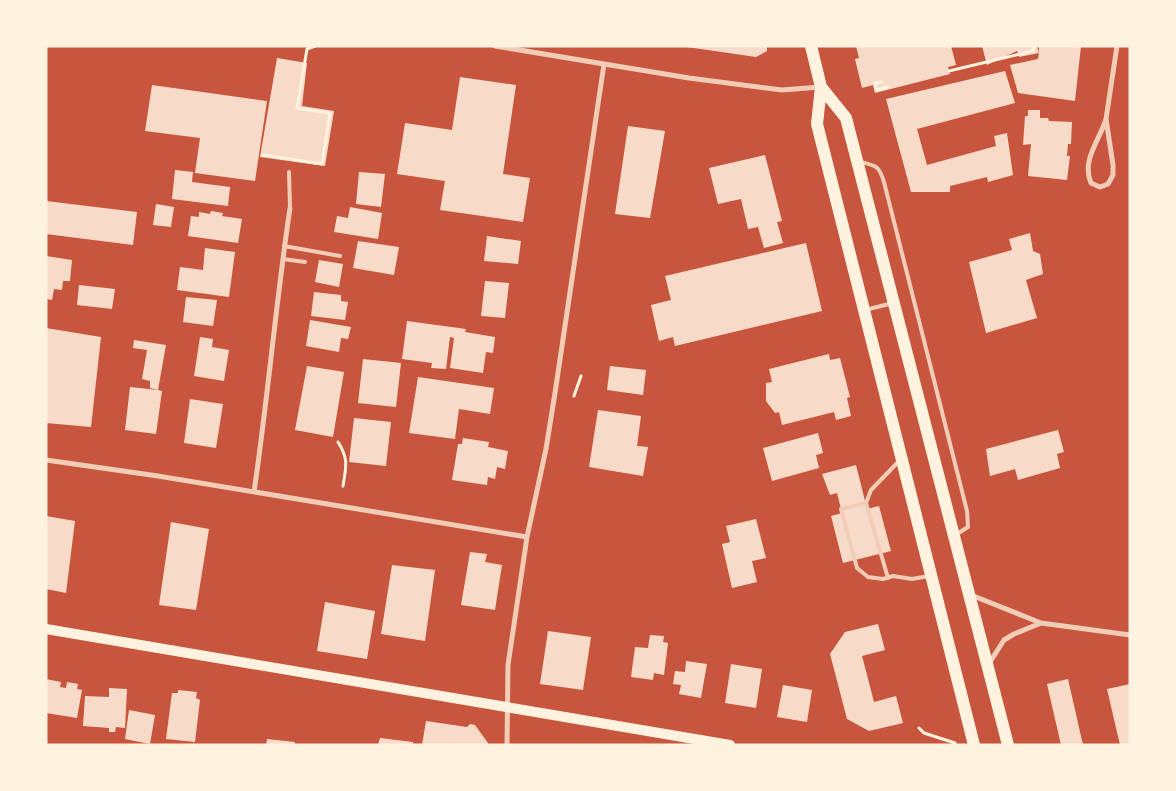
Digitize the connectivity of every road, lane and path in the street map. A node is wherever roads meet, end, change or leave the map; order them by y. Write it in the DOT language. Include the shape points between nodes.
graph roads {
  1 [pos="315,46"];
  2 [pos="494,46"];
  3 [pos="811,46"];
  4 [pos="1034,46"];
  5 [pos="1117,46"];
  6 [pos="604,64"];
  7 [pos="949,71"];
  8 [pos="882,82"];
  9 [pos="821,87"];
  10 [pos="888,87"];
  11 [pos="1106,119"];
  12 [pos="263,155"];
  13 [pos="858,162"];
  14 [pos="289,172"];
  15 [pos="290,208"];
  16 [pos="284,246"];
  17 [pos="340,256"];
  18 [pos="282,259"];
  19 [pos="305,262"];
  20 [pos="894,303"];
  21 [pos="863,310"];
  22 [pos="581,376"];
  23 [pos="574,396"];
  24 [pos="338,442"];
  25 [pos="901,459"];
  26 [pos="46,460"];
  27 [pos="343,486"];
  28 [pos="254,492"];
  29 [pos="866,503"];
  30 [pos="953,536"];
  31 [pos="527,537"];
  32 [pos="931,575"];
  33 [pos="888,578"];
  34 [pos="968,594"];
  35 [pos="1041,623"];
  36 [pos="46,629"];
  37 [pos="1130,635"];
  38 [pos="988,665"];
  39 [pos="508,707"];
  40 [pos="919,728"];
  41 [pos="712,743"];
  42 [pos="955,743"];
  43 [pos="507,745"];
  44 [pos="730,745"];
  45 [pos="974,745"];
  46 [pos="1008,745"];
  1 -- 12 [label="path" via="307,49 297,108 330,114 322,164"];
  2 -- 6 [label="street"];
  3 -- 9 [label="main road"];
  4 -- 7 [label="path" via="1033,51"];
  5 -- 11 [label="street"];
  6 -- 9 [label="street" via="782,90"];
  6 -- 31 [label="street" via="548,439"];
  8 -- 10 [label="path" via="875,83 876,90"];
  9 -- 13 [label="main road" via="846,118"];
  9 -- 21 [label="main road" via="816,124"];
  11 -- 11 [label="street" via="1113,170 1111,181 1100,187 1091,183 1088,166"];
  13 -- 20 [label="main road"];
  13 -- 30 [label="lane" via="875,165 880,171 894,221 967,511 968,527"];
  14 -- 15 [label="lane"];
  15 -- 16 [label="street"];
  16 -- 17 [label="lane"];
  16 -- 18 [label="street"];
  18 -- 19 [label="lane"];
  18 -- 28 [label="street"];
  20 -- 21 [label="lane"];
  20 -- 30 [label="main road"];
  21 -- 25 [label="main road"];
  22 -- 23 [label="path"];
  24 -- 27 [label="path" via="345,454"];
  25 -- 29 [label="lane" via="871,490"];
  25 -- 32 [label="main road"];
  26 -- 28 [label="street"];
  28 -- 31 [label="street"];
  29 -- 33 [label="lane"];
  29 -- 33 [label="lane" via="840,509 857,568 868,577"];
  30 -- 34 [label="main road"];
  31 -- 39 [label="street" via="508,665"];
  32 -- 33 [label="lane"];
  32 -- 45 [label="main road"];
  34 -- 35 [label="street"];
  34 -- 38 [label="main road"];
  35 -- 37 [label="street"];
  35 -- 38 [label="street" via="1004,640"];
  36 -- 39 [label="main road"];
  38 -- 46 [label="main road"];
  39 -- 41 [label="main road"];
  39 -- 43 [label="street"];
  40 -- 42 [label="path" via="924,734"];
  41 -- 44 [label="main road"];
}
